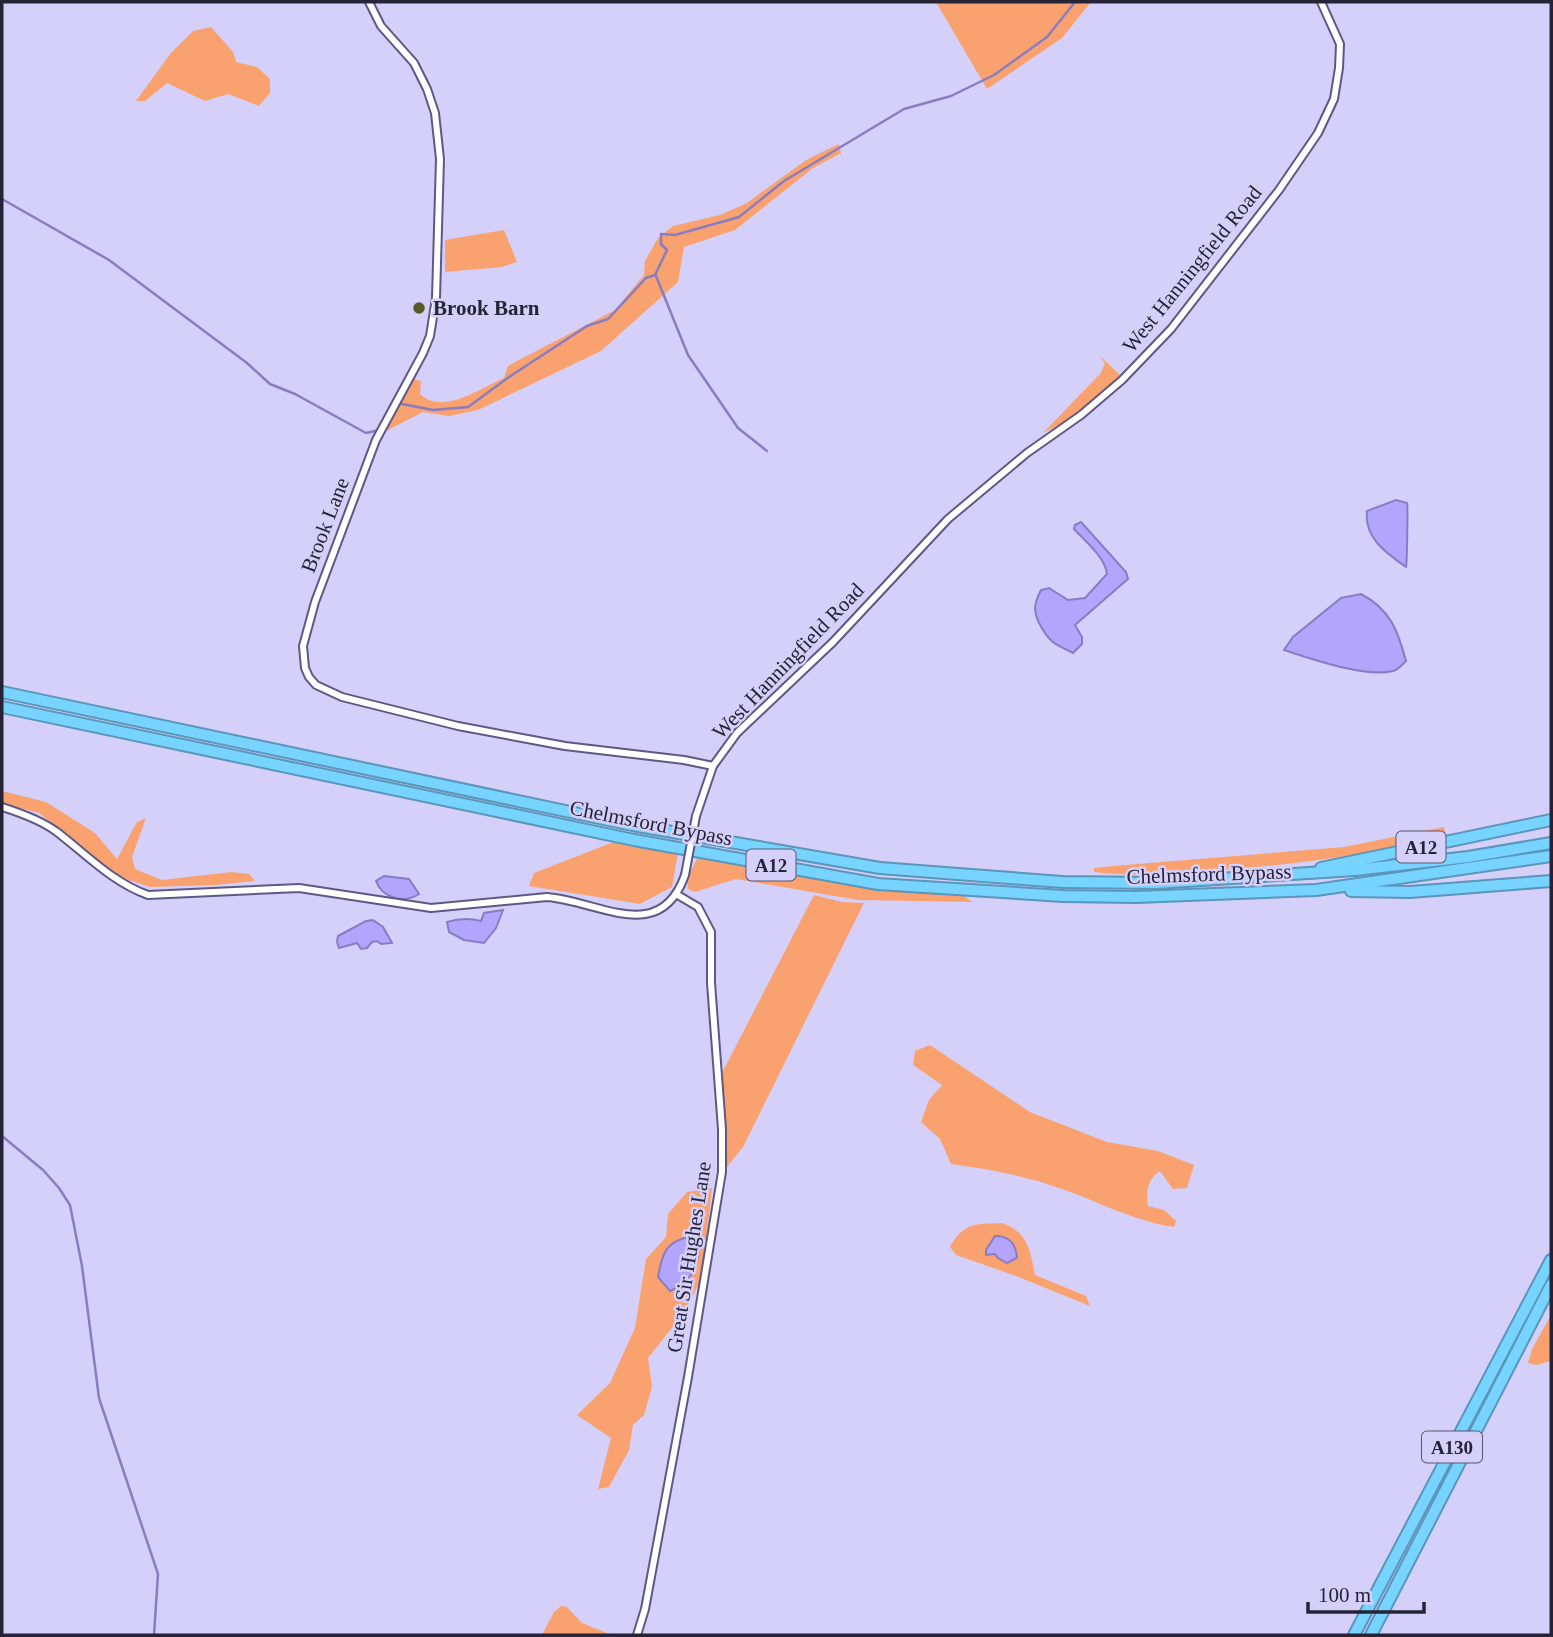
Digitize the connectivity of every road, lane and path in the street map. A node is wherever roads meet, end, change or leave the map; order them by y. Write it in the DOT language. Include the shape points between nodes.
graph roads {
  1 [pos="369,2"];
  2 [pos="1321,2"];
  3 [pos="2,692"];
  4 [pos="2,707"];
  5 [pos="713,766"];
  6 [pos="2,807"];
  7 [pos="1551,820"];
  8 [pos="1551,842"];
  9 [pos="1551,856"];
  10 [pos="1291,875"];
  11 [pos="1551,881"];
  12 [pos="1317,890"];
  13 [pos="676,894"];
  14 [pos="1551,1261"];
  15 [pos="1551,1285"];
  16 [pos="637,1635"];
  17 [pos="1354,1635"];
  18 [pos="1371,1635"];
  1 -- 5 [label="street, Brook Lane" via="381,26 414,63 435,113 440,159 436,298 430,336 376,440 315,602 303,646 309,677 342,697 458,726"];
  2 -- 5 [label="street, West Hanningfield Road" via="1340,44 1334,99 1318,133 1279,190 1171,329 1122,380 928,538 833,642 737,733"];
  3 -- 10 [label="highway, Chelmsford Bypass / A12" via="632,825 880,868 1062,882 1156,883"];
  4 -- 12 [label="highway, Chelmsford Bypass / A12" via="634,841 878,884 1136,897"];
  5 -- 13 [label="street, West Hanningfield Road, bridge"];
  6 -- 13 [label="street, West Hanningfield Road" via="55,831 100,869 148,895 299,888 430,908 547,897 638,916 663,908"];
  7 -- 10 [label="highway, A12"];
  8 -- 10 [label="highway, Chelmsford Bypass / A12" via="1468,857"];
  9 -- 12 [label="highway, Chelmsford Bypass / A12"];
  11 -- 12 [label="highway, A12" via="1409,892"];
  13 -- 16 [label="street, Great Sir Hughes Lane" via="698,907 711,932 722,1172 686,1391"];
  14 -- 17 [label="highway, A130"];
  15 -- 18 [label="highway, A130"];
}
